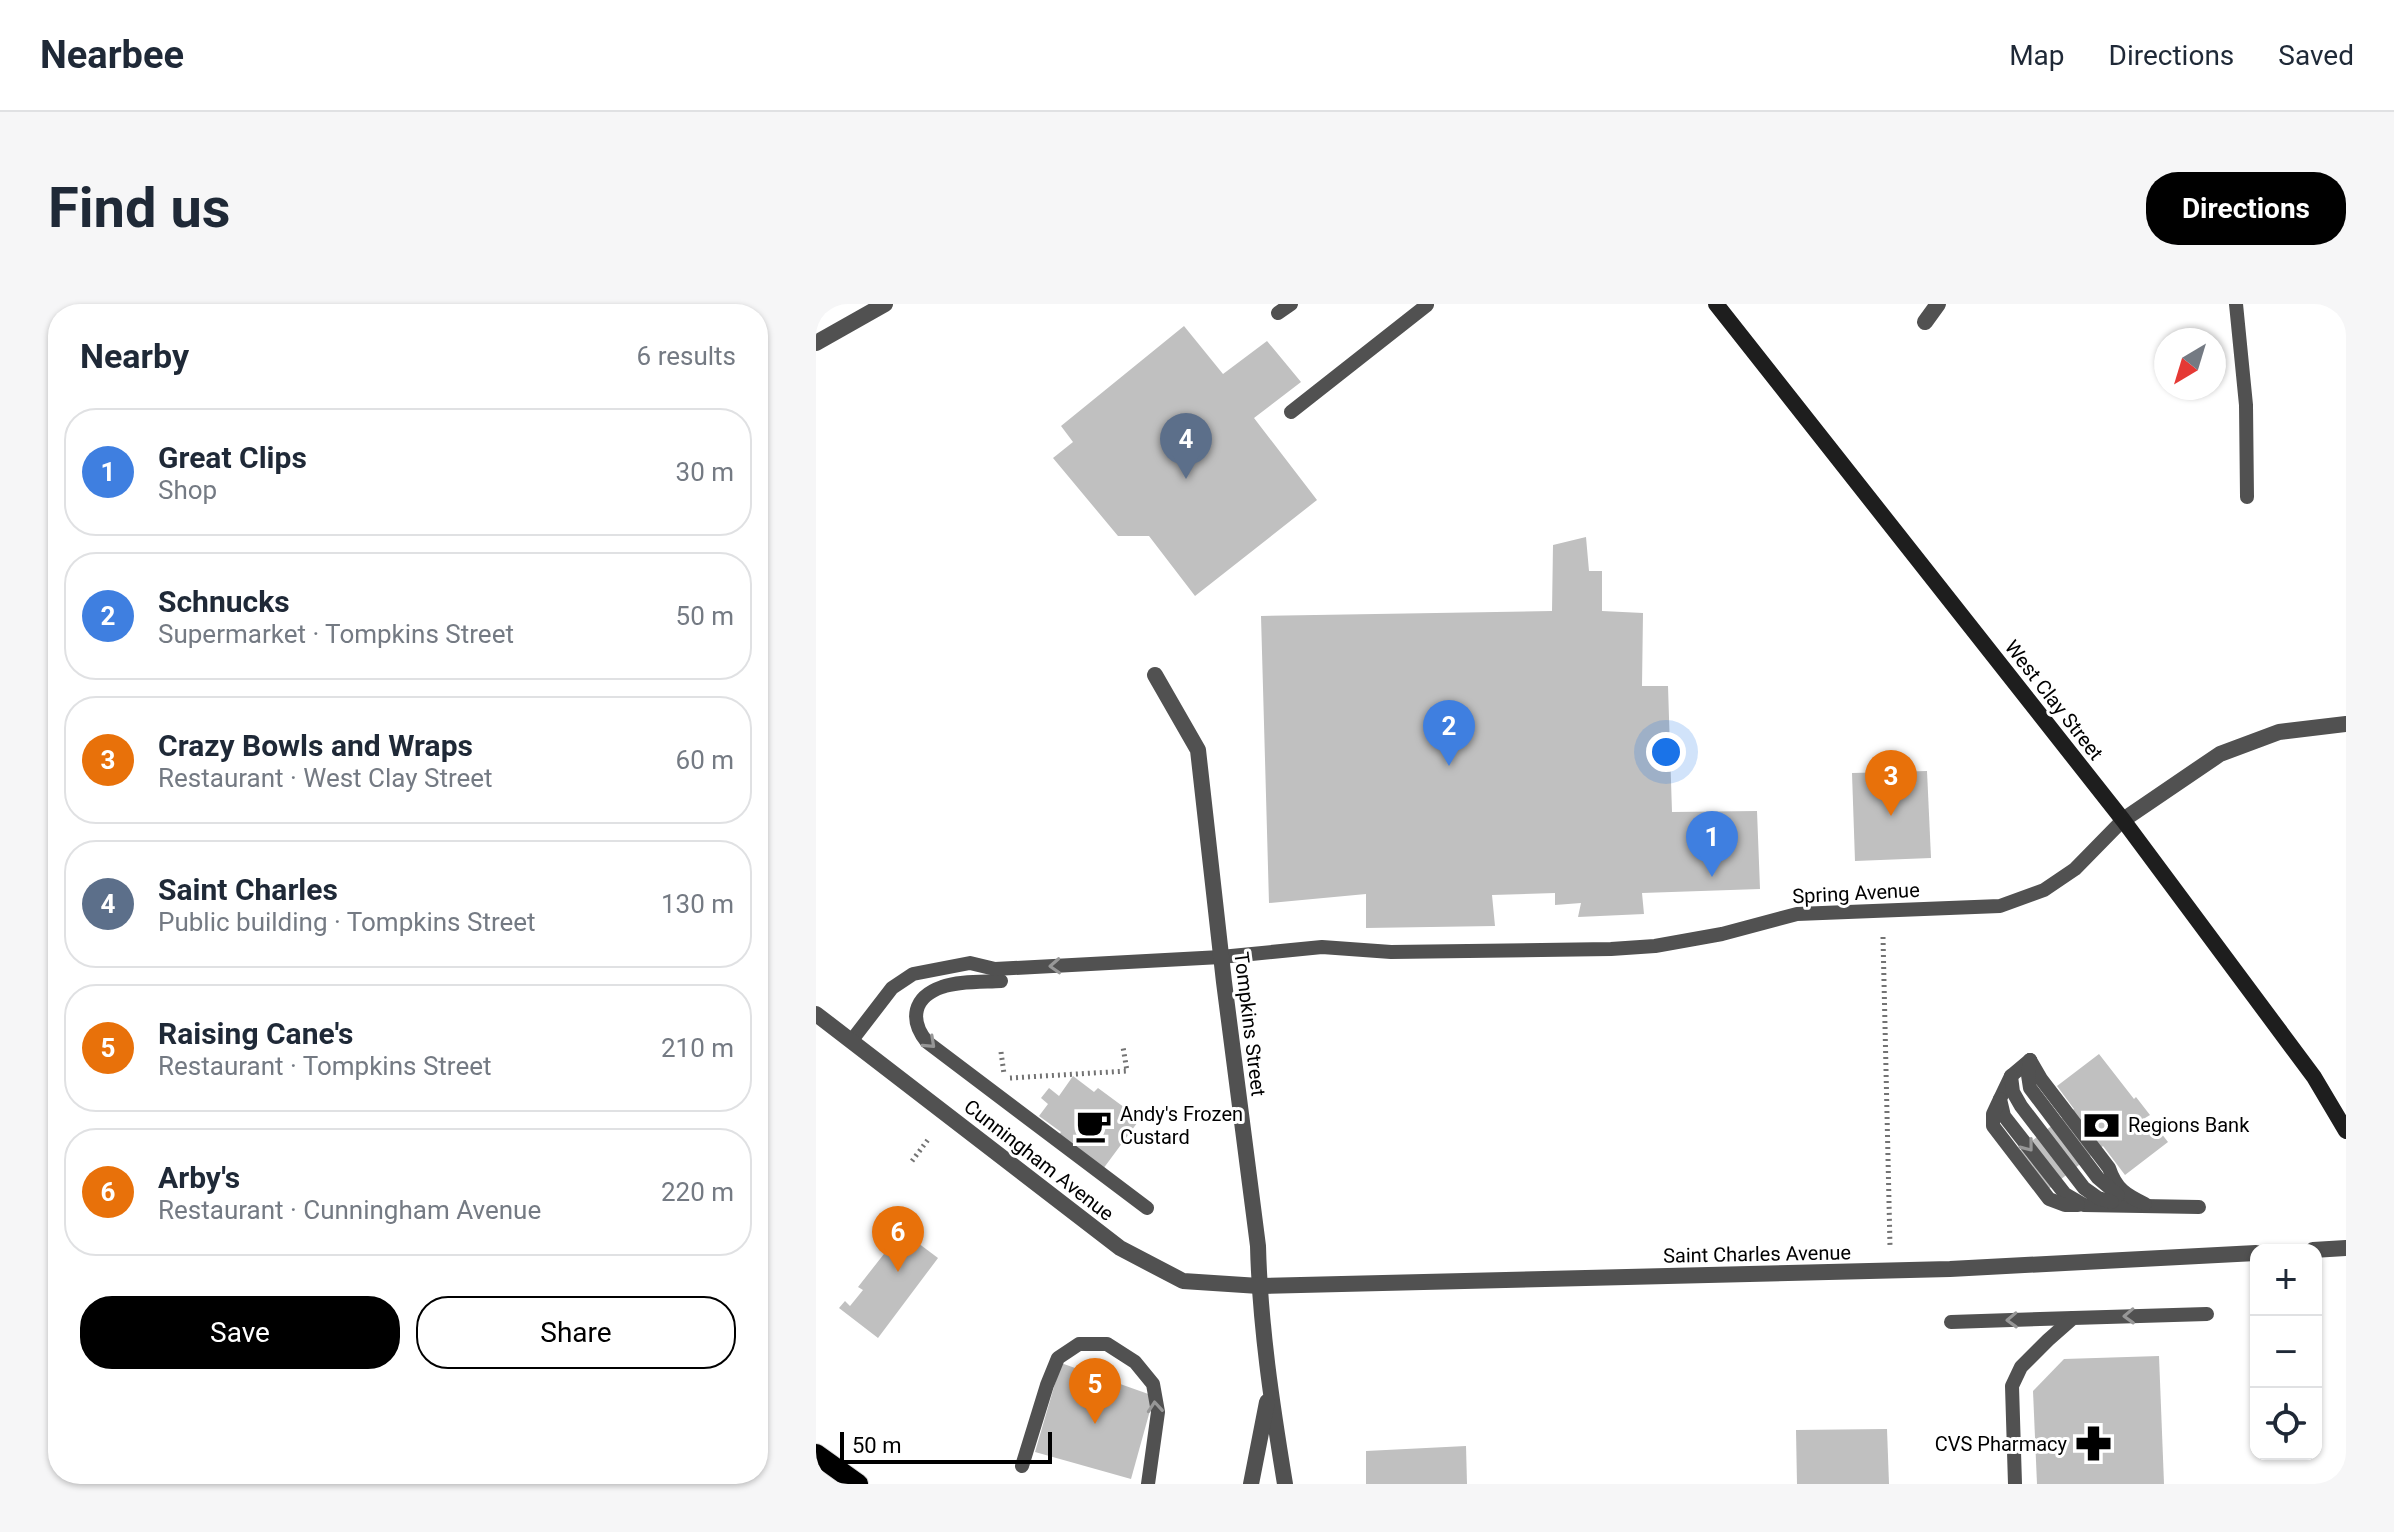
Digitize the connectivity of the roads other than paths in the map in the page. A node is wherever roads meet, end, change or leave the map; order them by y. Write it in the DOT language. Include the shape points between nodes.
graph roads {
  1 [pos="885,304"];
  2 [pos="1716,304"];
  3 [pos="1938,304"];
  4 [pos="2236,304"];
  5 [pos="1427,305"];
  6 [pos="1925,322"];
  7 [pos="816,343"];
  8 [pos="1291,412"];
  9 [pos="2247,497"];
  10 [pos="1155,675"];
  11 [pos="2346,724"];
  12 [pos="2123,820"];
  13 [pos="1221,957"];
  14 [pos="1001,981"];
  15 [pos="816,1014"];
  16 [pos="852,1040"];
  17 [pos="2011,1076"];
  18 [pos="2346,1131"];
  19 [pos="2135,1206"];
  20 [pos="2199,1207"];
  21 [pos="1147,1208"];
  22 [pos="2346,1248"];
  23 [pos="2322,1249"];
  24 [pos="2250,1253"];
  25 [pos="1259,1286"];
  26 [pos="2207,1314"];
  27 [pos="2073,1318"];
  28 [pos="1951,1322"];
  29 [pos="1269,1388"];
  30 [pos="816,1454"];
  31 [pos="1022,1466"];
  32 [pos="858,1484"];
  33 [pos="1148,1484"];
  34 [pos="1251,1484"];
  35 [pos="1285,1484"];
  36 [pos="2015,1484"];
  1 -- 7 [label="street"];
  2 -- 12 [label="street, West Clay Street"];
  3 -- 6 [label="street"];
  4 -- 9 [label="lane" via="2246,405"];
  5 -- 8 [label="lane"];
  10 -- 13 [label="street, Tompkins Street" via="1198,750"];
  11 -- 12 [label="street, Spring Avenue" via="2279,732 2220,754"];
  12 -- 13 [label="lane, Spring Avenue" via="2075,869 2044,890 2000,906 1797,914 1722,934 1611,949 1391,952 1322,947"];
  12 -- 18 [label="street, West Clay Street" via="2314,1077"];
  13 -- 16 [label="lane, Spring Avenue, one-way" via="995,969 970,963 913,974 892,988"];
  13 -- 25 [label="street, Tompkins Street"];
  14 -- 21 [label="lane, one-way" via="942,987 921,999 916,1029"];
  15 -- 16 [label="street, Cunningham Avenue"];
  16 -- 25 [label="street, Cunningham Avenue" via="1120,1248 1183,1281"];
  17 -- 19 [label="lane" via="2021,1106 2084,1188 2098,1198"];
  17 -- 19 [label="lane" via="2030,1060 2030,1088 2098,1178"];
  17 -- 19 [label="lane, one-way" via="2000,1099 2004,1116 2065,1194 2084,1205"];
  19 -- 20 [label="lane"];
  22 -- 23 [label="street"];
  24 -- 25 [label="street, Saint Charles Avenue" via="1950,1269"];
  25 -- 29 [label="street, Tompkins Street"];
  26 -- 27 [label="lane, one-way"];
  27 -- 28 [label="lane, one-way"];
  27 -- 36 [label="lane" via="2021,1367 2012,1386"];
  29 -- 34 [label="street, Tompkins Street"];
  29 -- 35 [label="street, Tompkins Street"];
  30 -- 32 [label="main road"];
  33 -- 31 [label="lane, one-way" via="1158,1412 1153,1384 1135,1362 1107,1344 1079,1344 1058,1358"];
}
